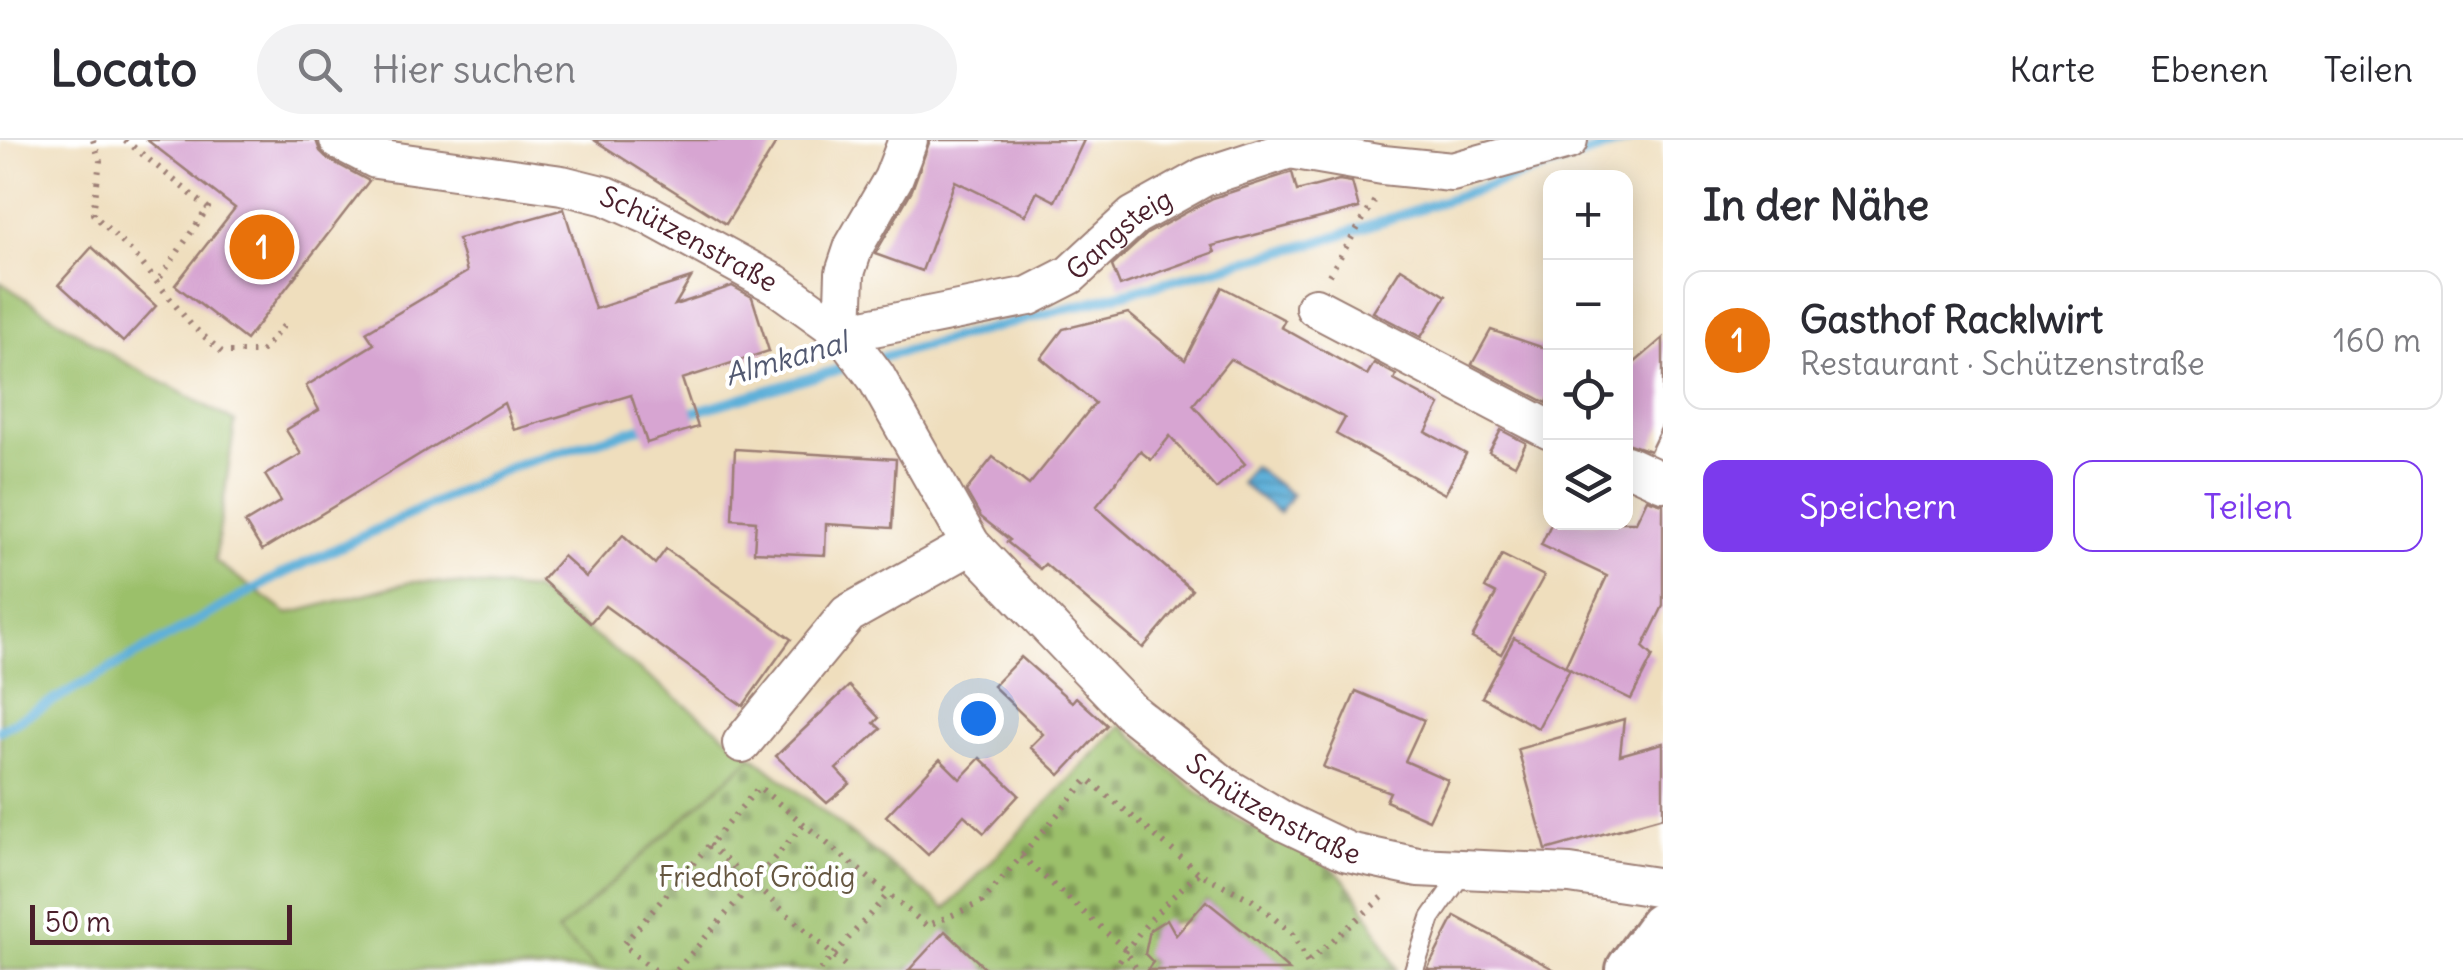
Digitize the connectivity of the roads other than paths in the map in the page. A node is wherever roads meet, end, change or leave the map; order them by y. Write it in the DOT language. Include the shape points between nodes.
graph roads {
  1 [pos="338,140"];
  2 [pos="908,140"];
  3 [pos="1568,140"];
  4 [pos="1315,307"];
  5 [pos="848,340"];
  6 [pos="1543,426"];
  7 [pos="1633,468"];
  8 [pos="1663,482"];
  9 [pos="971,545"];
  10 [pos="742,743"];
  11 [pos="1466,869"];
  12 [pos="1663,888"];
  13 [pos="1663,930"];
  14 [pos="1414,970"];
  15 [pos="1633,970"];
  1 -- 5 [label="street, Schützenstraße" via="376,159 606,196 774,284"];
  2 -- 5 [label="street" via="846,272"];
  3 -- 5 [label="street, Gangsteig" via="1452,172 1290,150 1204,178 1134,216 1070,274 1028,296"];
  4 -- 6 [label="street"];
  5 -- 9 [label="street, Schützenstraße"];
  7 -- 8 [label="street"];
  9 -- 10 [label="street" via="848,614"];
  9 -- 11 [label="street, Schützenstraße" via="1131,712 1224,786 1348,852"];
  11 -- 12 [label="street, Schützenstraße" via="1570,874"];
  11 -- 14 [label="lane" via="1431,918"];
  13 -- 15 [label="main road"];
}
